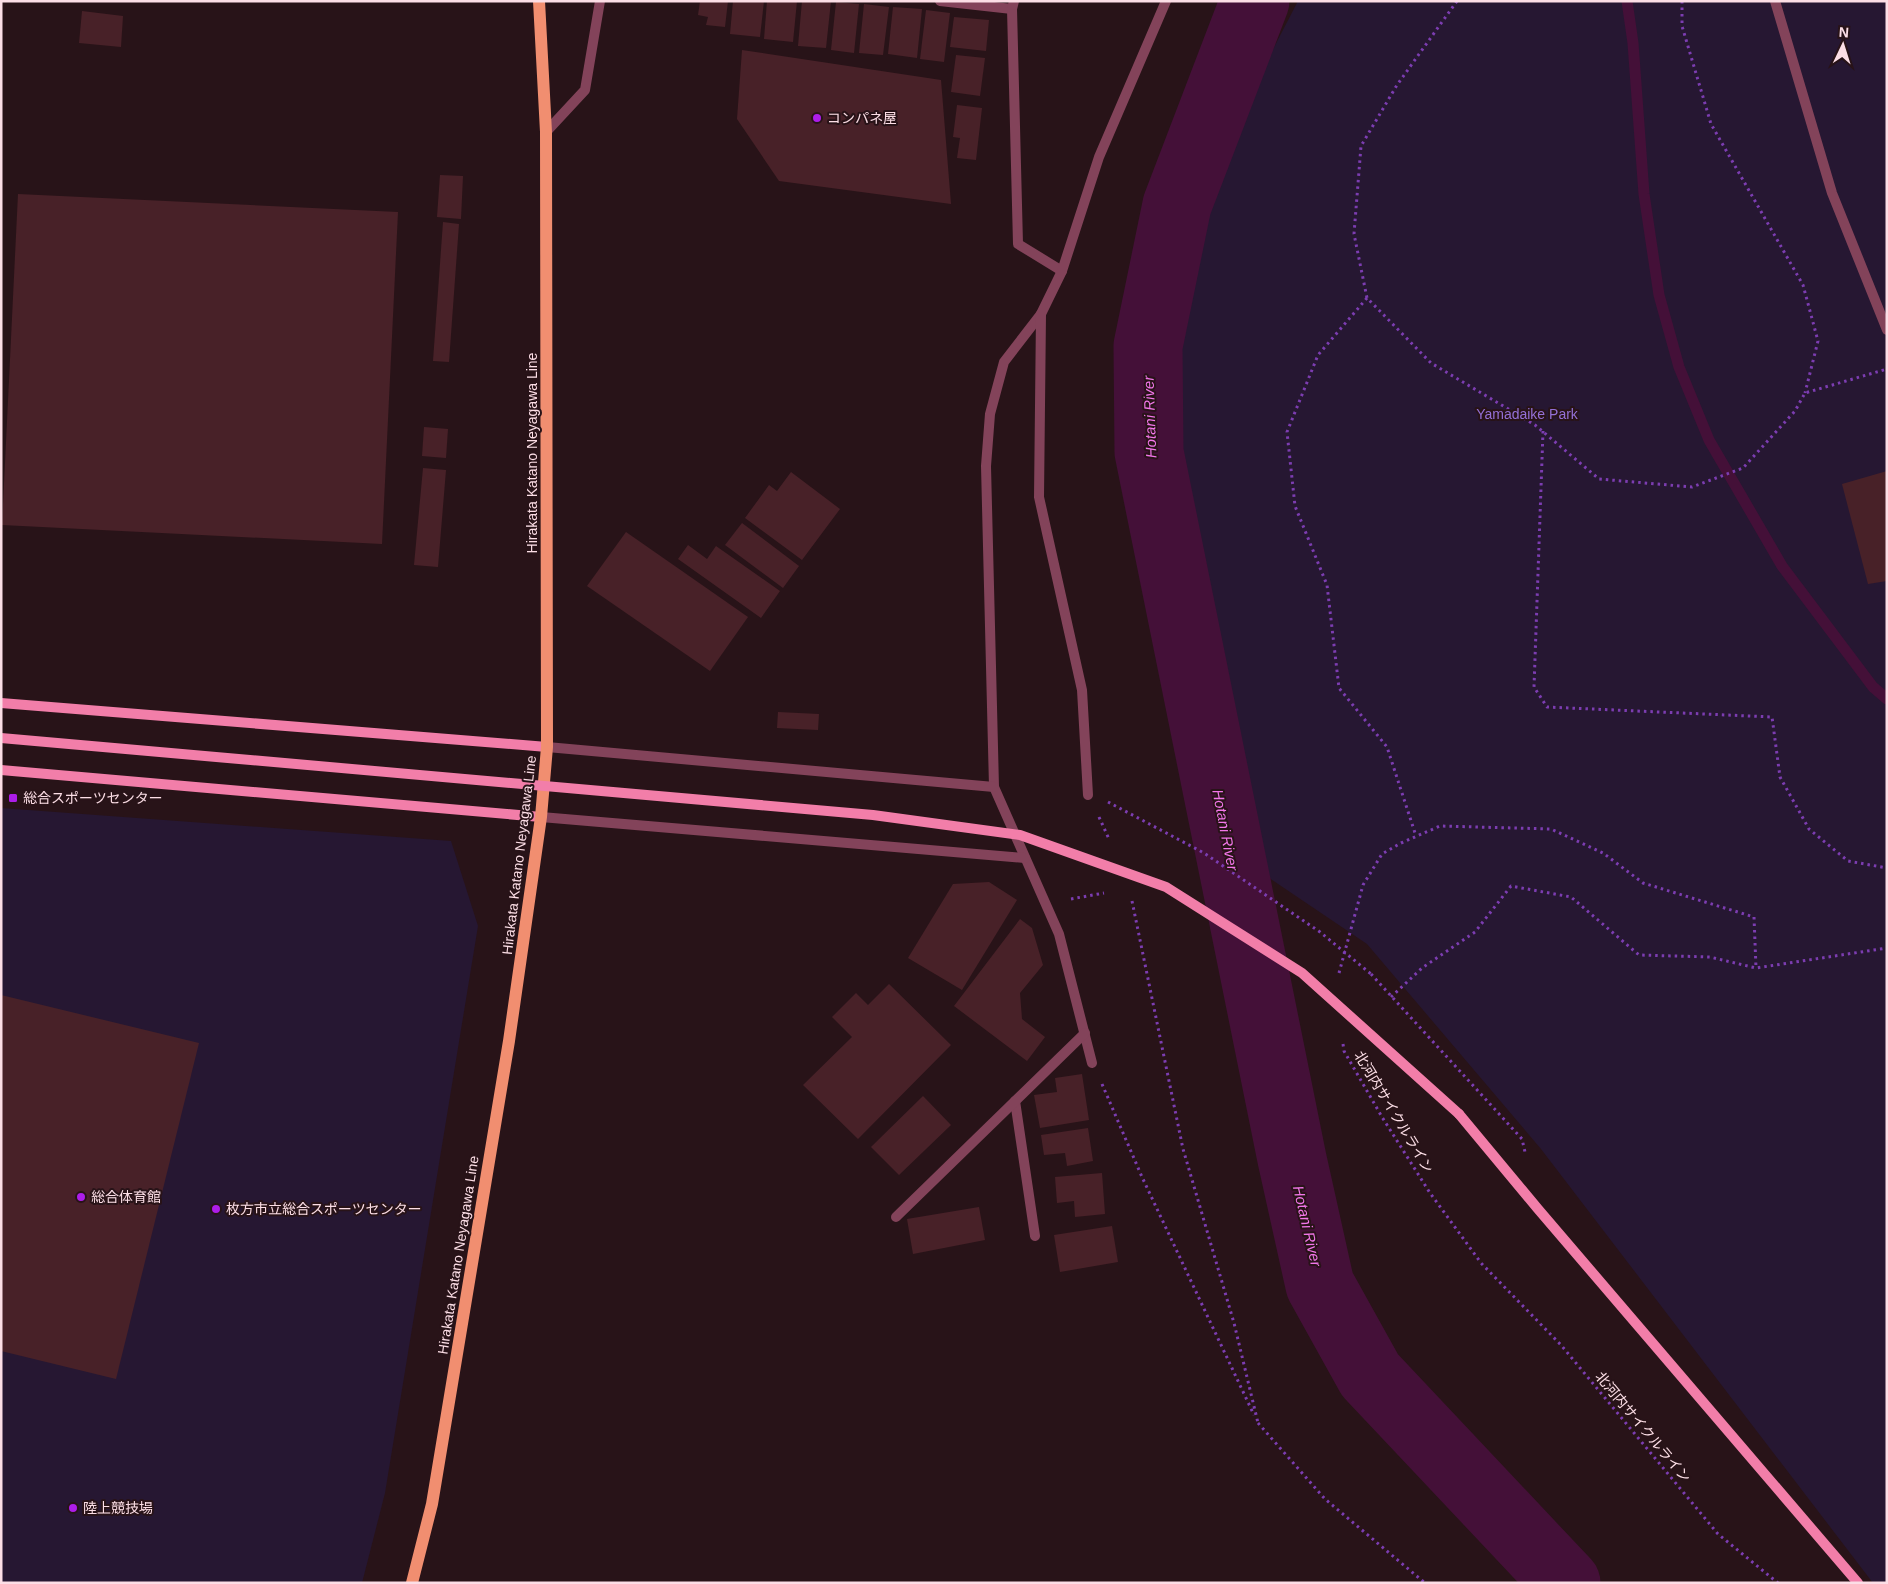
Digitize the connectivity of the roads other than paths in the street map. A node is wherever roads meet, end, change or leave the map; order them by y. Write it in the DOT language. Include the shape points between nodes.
graph roads {
  1 [pos="539,1"];
  2 [pos="600,1"];
  3 [pos="940,1"];
  4 [pos="1166,1"];
  5 [pos="1775,1"];
  6 [pos="1013,5"];
  7 [pos="546,132"];
  8 [pos="1062,271"];
  9 [pos="1041,314"];
  10 [pos="1887,330"];
  11 [pos="1,703"];
  12 [pos="1,738"];
  13 [pos="547,747"];
  14 [pos="1,770"];
  15 [pos="994,787"];
  16 [pos="1088,795"];
  17 [pos="541,817"];
  18 [pos="1025,858"];
  19 [pos="1085,1033"];
  20 [pos="1092,1064"];
  21 [pos="1015,1101"];
  22 [pos="896,1217"];
  23 [pos="1035,1236"];
  24 [pos="412,1583"];
  25 [pos="1858,1583"];
  1 -- 7 [label="main road, Hirakata Katano Neyagawa Line"];
  2 -- 7 [label="street" via="585,90"];
  3 -- 6 [label="street"];
  4 -- 8 [label="street" via="1098,157"];
  5 -- 10 [label="street" via="1832,193"];
  6 -- 8 [label="street" via="1018,244"];
  7 -- 13 [label="main road, Hirakata Katano Neyagawa Line"];
  8 -- 9 [label="street"];
  9 -- 15 [label="street" via="1004,362 990,414 986,466"];
  9 -- 16 [label="street" via="1039,497 1082,690"];
  11 -- 13 [label="street"];
  12 -- 25 [label="street, bridge" via="873,815 1020,835 1166,887 1302,972 1459,1114"];
  13 -- 15 [label="street"];
  13 -- 17 [label="main road, Hirakata Katano Neyagawa Line"];
  14 -- 17 [label="street"];
  15 -- 18 [label="street"];
  17 -- 18 [label="street"];
  17 -- 24 [label="main road, Hirakata Katano Neyagawa Line" via="509,1041 432,1504"];
  18 -- 19 [label="street" via="1059,934"];
  19 -- 20 [label="street"];
  19 -- 21 [label="street"];
  21 -- 22 [label="street"];
  21 -- 23 [label="street"];
}
